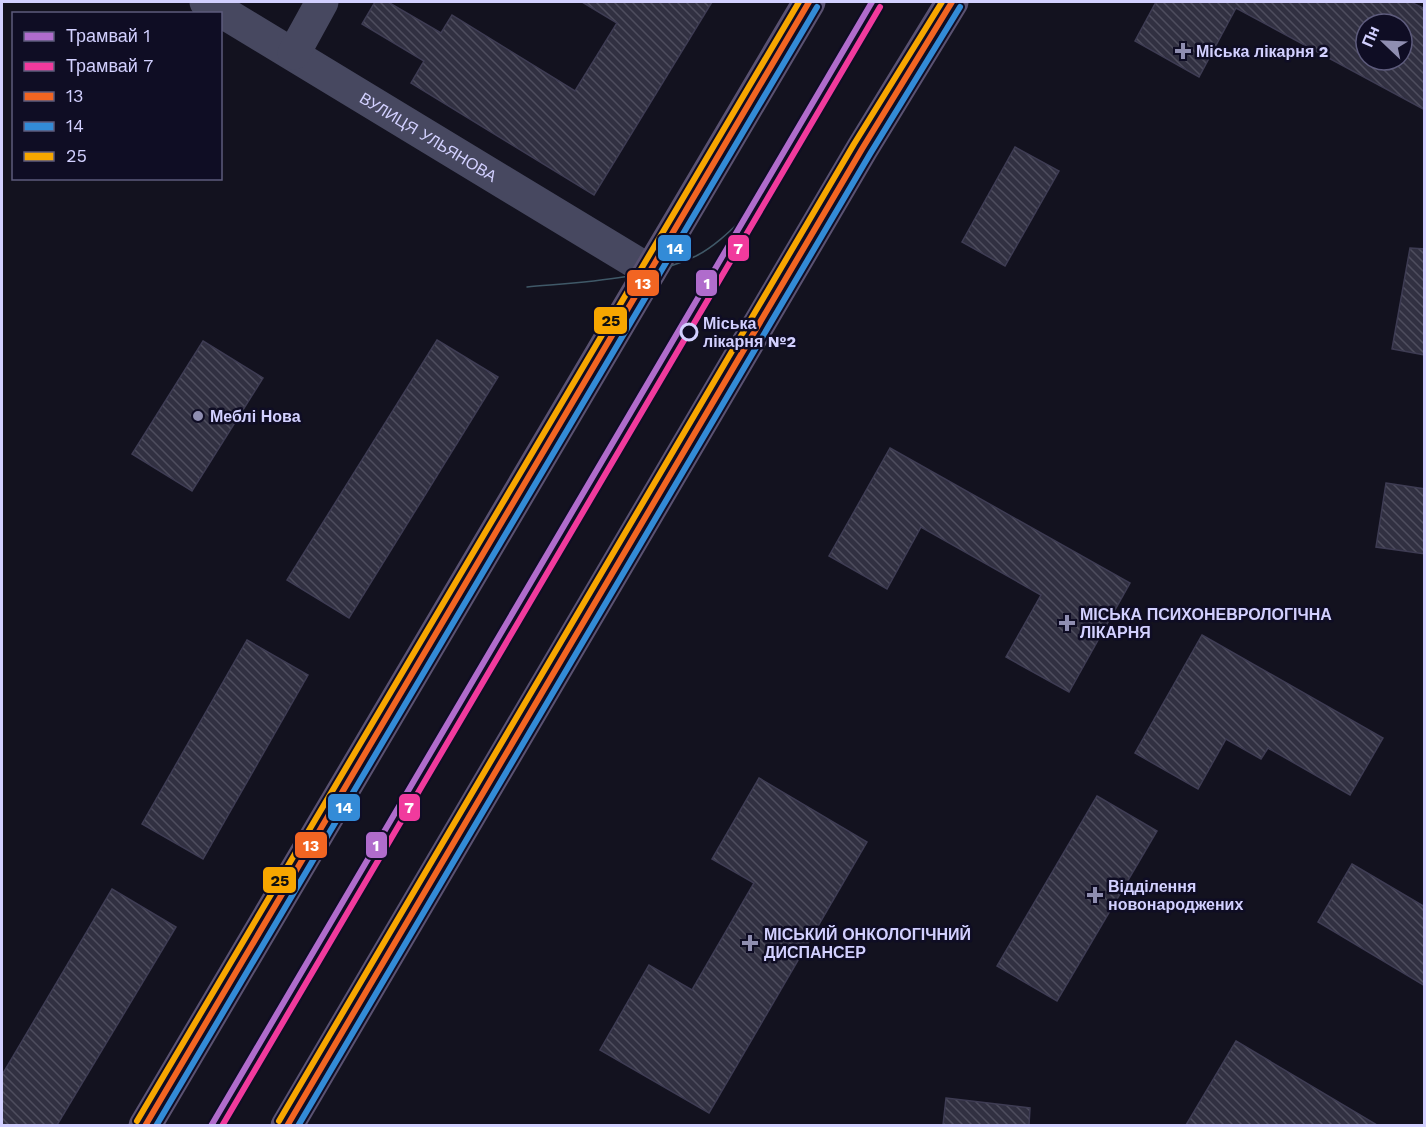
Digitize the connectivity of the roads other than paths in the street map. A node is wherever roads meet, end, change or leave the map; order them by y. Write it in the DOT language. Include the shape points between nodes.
graph roads {
  1 [pos="206,2"];
  2 [pos="322,2"];
  3 [pos="809,2"];
  4 [pos="952,2"];
  5 [pos="294,53"];
  6 [pos="650,271"];
  7 [pos="145,1125"];
  8 [pos="287,1125"];
  1 -- 5 [label="street, ВУЛИЦЯ УЛЬЯНОВА"];
  2 -- 5 [label="street"];
  3 -- 6 [label="main road"];
  4 -- 8 [label="main road"];
  5 -- 6 [label="street, ВУЛИЦЯ УЛЬЯНОВА"];
  6 -- 7 [label="main road"];
}
